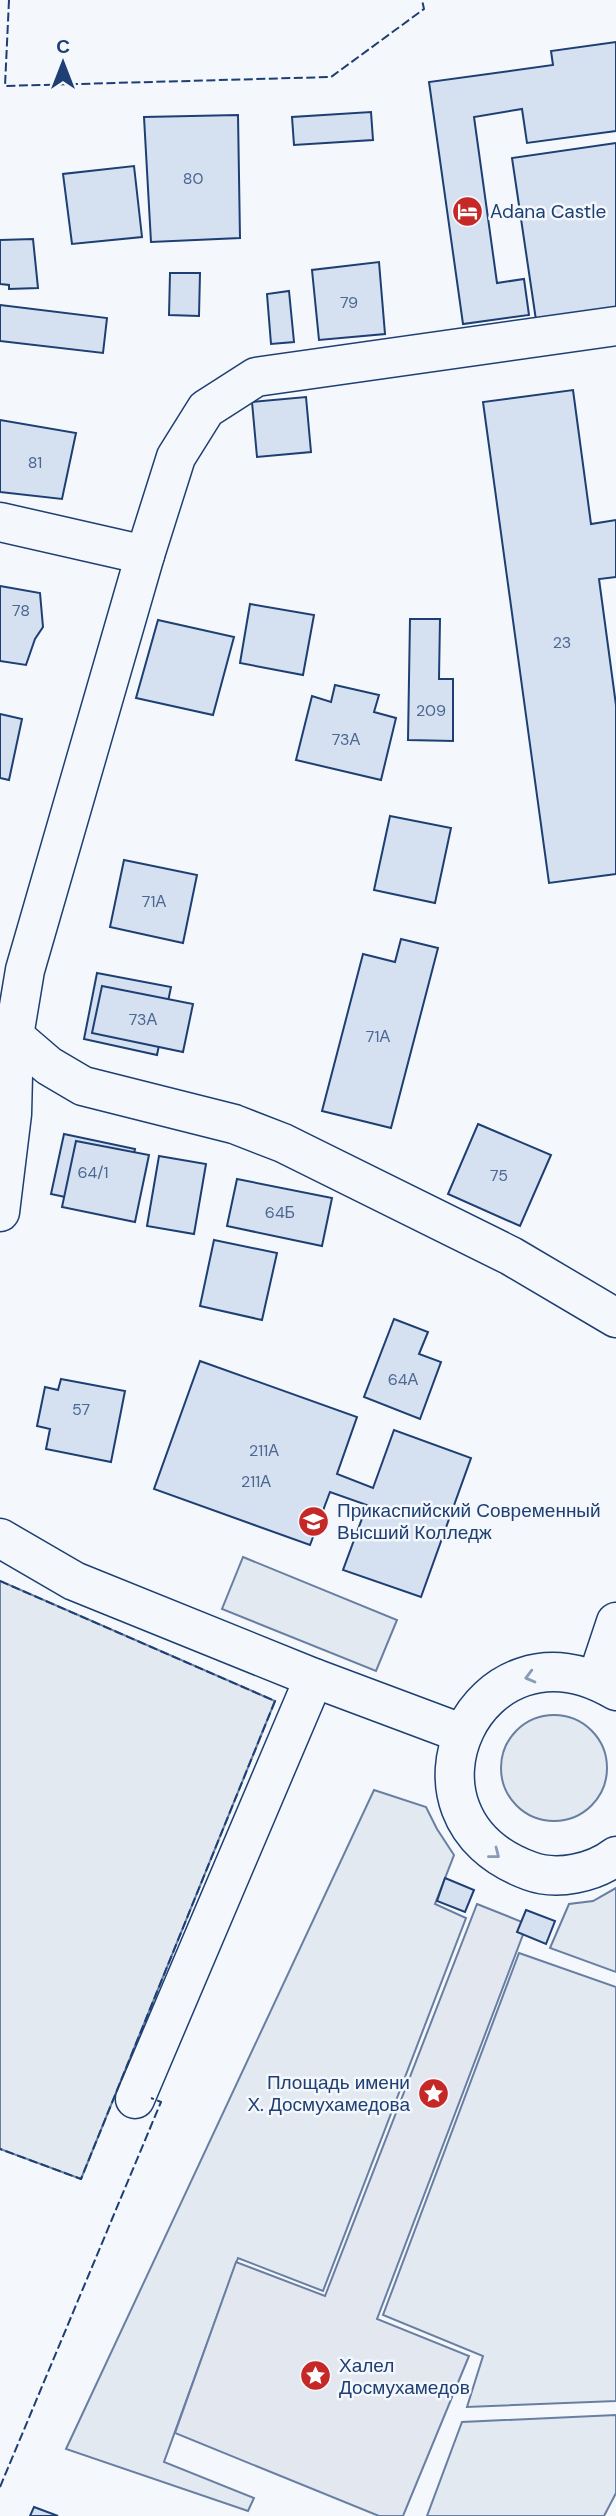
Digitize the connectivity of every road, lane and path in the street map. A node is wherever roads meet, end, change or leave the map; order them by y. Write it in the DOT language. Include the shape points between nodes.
graph roads {
  1 [pos="616,326"];
  2 [pos="0,522"];
  3 [pos="145,555"];
  4 [pos="7,1032"];
  5 [pos="0,1212"];
  6 [pos="616,1318"];
  7 [pos="0,1538"];
  8 [pos="616,1622"];
  9 [pos="314,1678"];
  10 [pos="606,1685"];
  11 [pos="461,1733"];
  12 [pos="616,1856"];
  13 [pos="135,2099"];
  1 -- 3 [label="street" via="256,377 206,409 182,447"];
  2 -- 3 [label="street"];
  3 -- 4 [label="street"];
  4 -- 5 [label="street" via="12,1114"];
  4 -- 6 [label="street" via="83,1086 234,1124 283,1143 511,1256"];
  7 -- 9 [label="street" via="74,1581"];
  8 -- 10 [label="street"];
  9 -- 11 [label="street"];
  9 -- 13 [label="street"];
  10 -- 11 [label="street, one-way" via="564,1671 529,1675 498,1689 476,1708"];
  11 -- 12 [label="street, one-way" via="454,1779 461,1812 480,1842 507,1863 540,1875 574,1874"];
}
